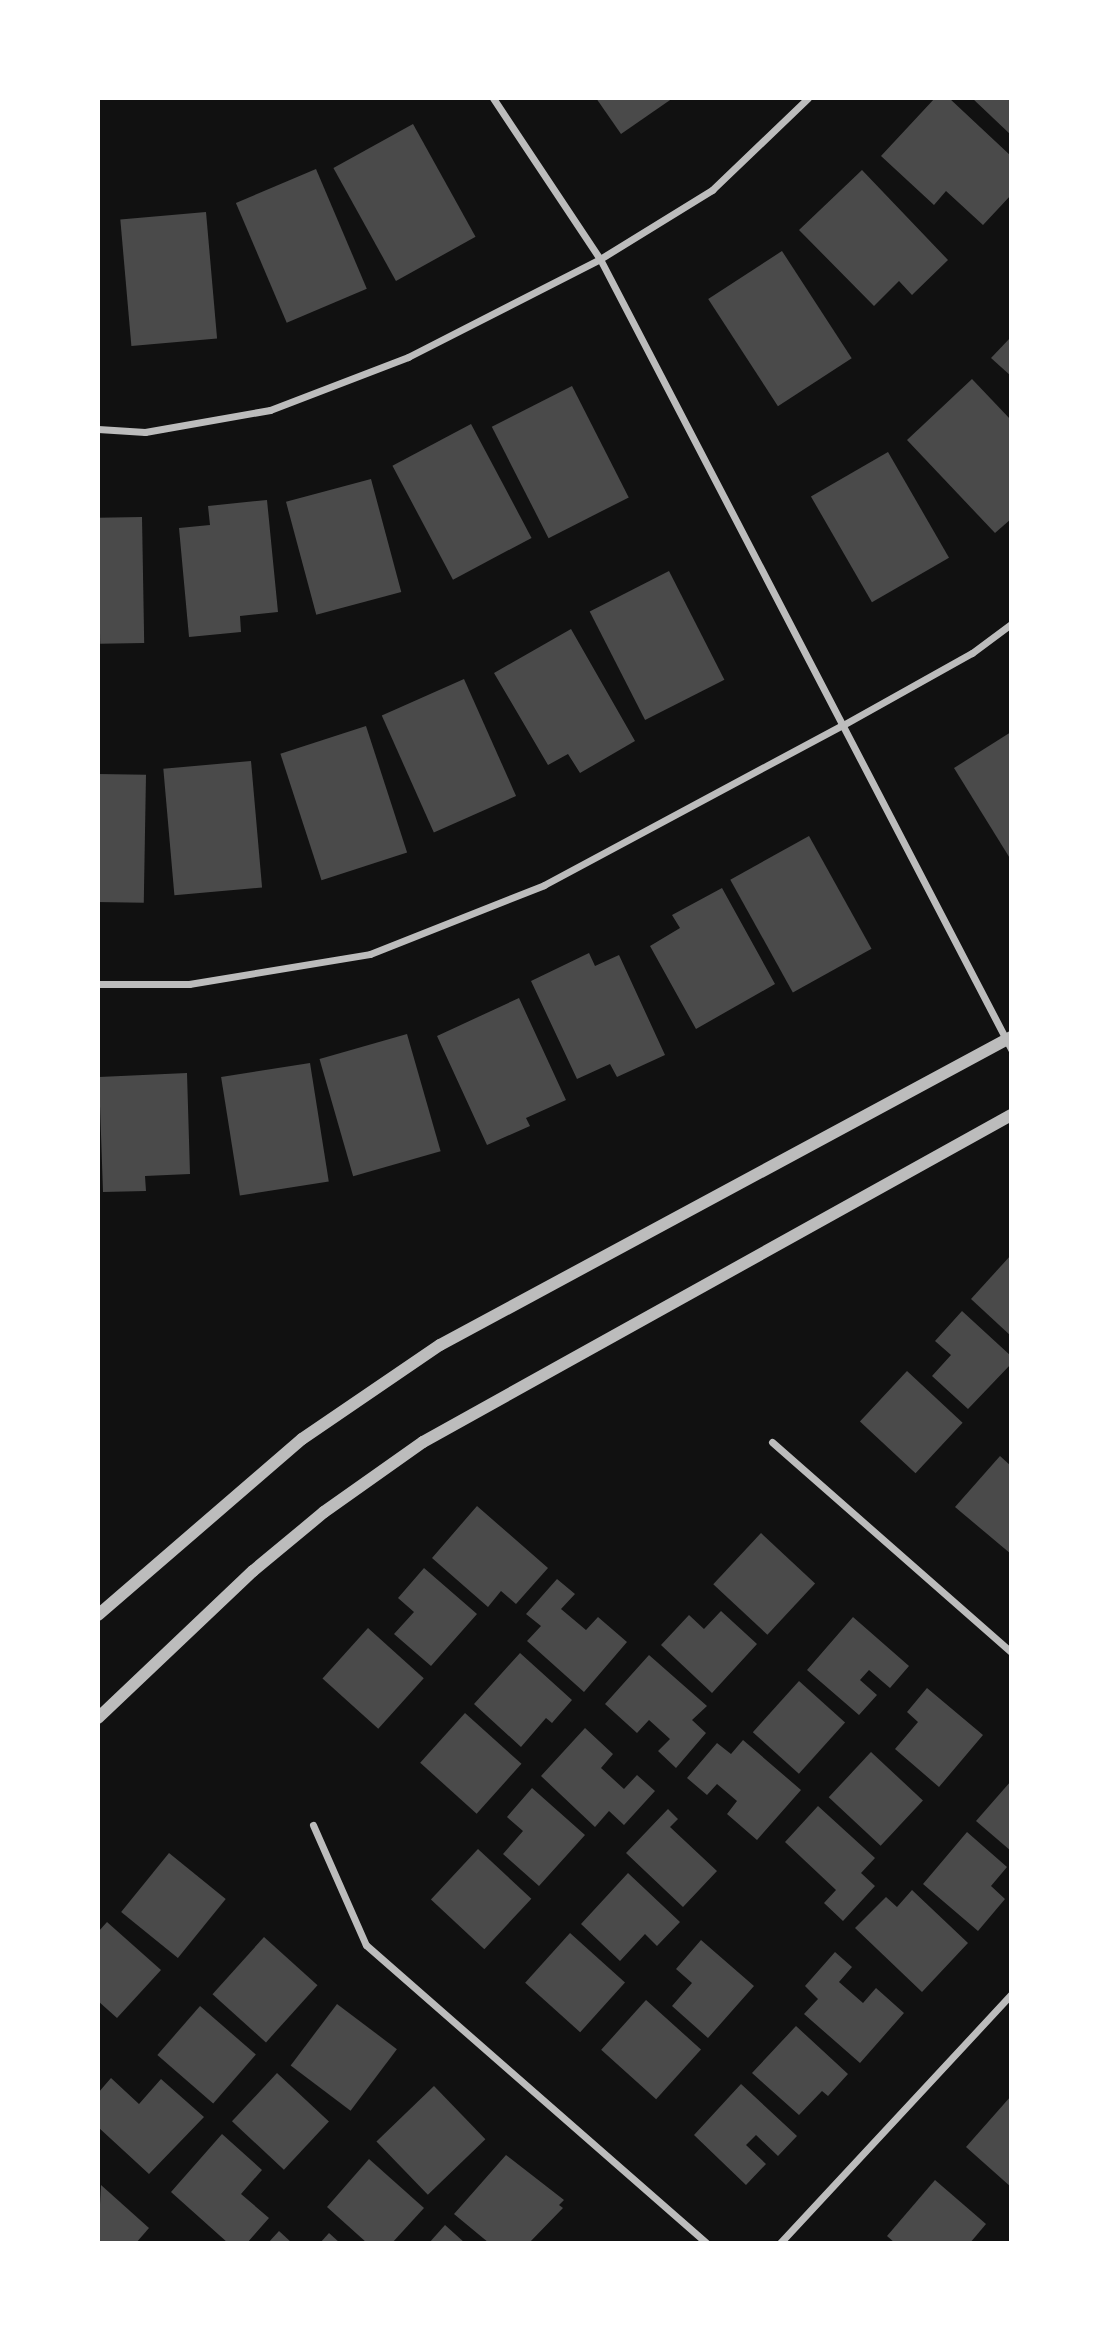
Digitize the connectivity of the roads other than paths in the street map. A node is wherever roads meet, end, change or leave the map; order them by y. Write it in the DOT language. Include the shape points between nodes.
graph roads {
  1 [pos="493,98"];
  2 [pos="808,98"];
  3 [pos="600,259"];
  4 [pos="98,429"];
  5 [pos="1011,624"];
  6 [pos="843,725"];
  7 [pos="98,984"];
  8 [pos="1009,1042"];
  9 [pos="1011,1115"];
  10 [pos="772,1442"];
  11 [pos="98,1615"];
  12 [pos="1011,1652"];
  13 [pos="98,1718"];
  14 [pos="313,1825"];
  15 [pos="1011,1994"];
  16 [pos="706,2243"];
  17 [pos="780,2243"];
  1 -- 3 [label="street"];
  2 -- 3 [label="street" via="712,190"];
  3 -- 4 [label="street" via="408,357 270,410 145,432"];
  3 -- 6 [label="street"];
  5 -- 6 [label="street" via="972,653"];
  6 -- 7 [label="street" via="544,885 370,954 190,984"];
  6 -- 8 [label="street"];
  8 -- 11 [label="street" via="440,1345 302,1439"];
  9 -- 13 [label="street" via="423,1442 324,1511 253,1571"];
  10 -- 12 [label="street"];
  14 -- 16 [label="street" via="366,1945"];
  15 -- 17 [label="street"];
}
